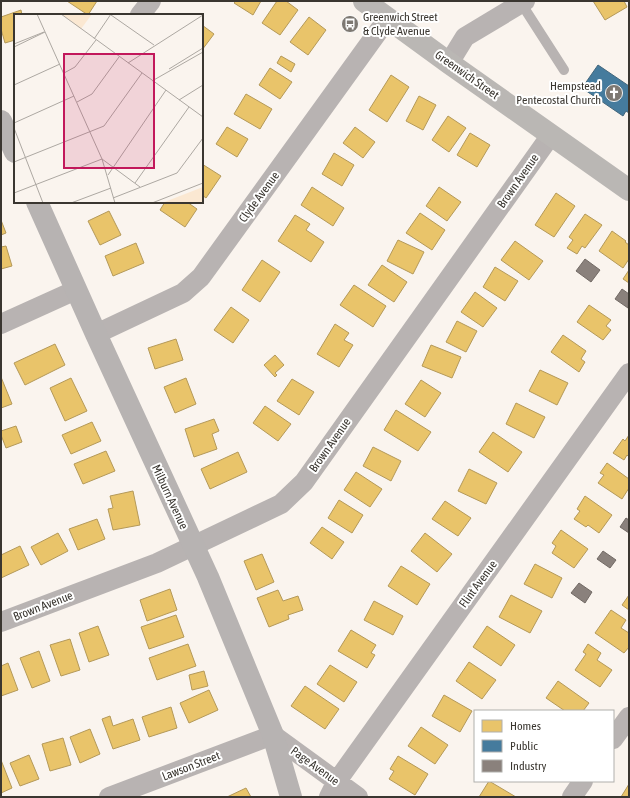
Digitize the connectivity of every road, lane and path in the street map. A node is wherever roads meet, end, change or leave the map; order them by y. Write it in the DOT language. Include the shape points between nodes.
graph roads {
  1 [pos="151,1"];
  2 [pos="364,1"];
  3 [pos="523,2"];
  4 [pos="141,14"];
  5 [pos="388,18"];
  6 [pos="449,63"];
  7 [pos="564,70"];
  8 [pos="551,135"];
  9 [pos="627,186"];
  10 [pos="37,203"];
  11 [pos="76,290"];
  12 [pos="1,324"];
  13 [pos="96,334"];
  14 [pos="629,373"];
  15 [pos="192,546"];
  16 [pos="1,622"];
  17 [pos="629,717"];
  18 [pos="273,735"];
  19 [pos="614,738"];
  20 [pos="582,782"];
  21 [pos="333,789"];
  22 [pos="108,797"];
  23 [pos="291,797"];
  24 [pos="358,797"];
  25 [pos="572,797"];
  1 -- 4 [label="street"];
  2 -- 5 [label="main road, Greenwich Street"];
  3 -- 6 [label="street" via="465,38"];
  3 -- 7 [label="lane"];
  5 -- 6 [label="main road, Greenwich Street"];
  5 -- 13 [label="street, Clyde Avenue" via="201,277 183,293"];
  6 -- 8 [label="main road, Greenwich Street"];
  8 -- 9 [label="main road, Greenwich Street"];
  8 -- 15 [label="street, Brown Avenue" via="304,482 281,504"];
  10 -- 11 [label="street, Milburn Avenue"];
  11 -- 12 [label="street"];
  11 -- 13 [label="street, Milburn Avenue"];
  13 -- 15 [label="street, Milburn Avenue"];
  14 -- 21 [label="street, Flint Avenue"];
  15 -- 16 [label="street, Brown Avenue" via="157,564"];
  15 -- 18 [label="street, Milburn Avenue" via="208,577"];
  17 -- 19 [label="street"];
  18 -- 21 [label="street, Page Avenue"];
  18 -- 22 [label="street, Lawson Street"];
  18 -- 23 [label="street, Milburn Avenue"];
  20 -- 25 [label="street"];
  21 -- 24 [label="street, Page Avenue"];
}
